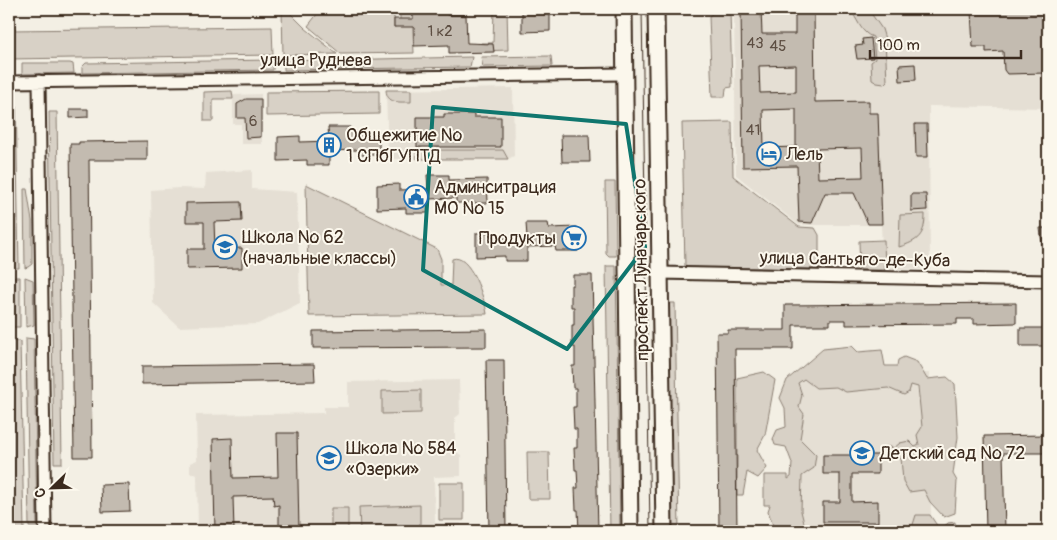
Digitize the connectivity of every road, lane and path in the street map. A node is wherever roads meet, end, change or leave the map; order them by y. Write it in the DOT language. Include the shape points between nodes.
graph roads {
  1 [pos="624,9"];
  2 [pos="656,9"];
  3 [pos="624,74"];
  4 [pos="39,81"];
  5 [pos="9,82"];
  6 [pos="660,273"];
  7 [pos="1048,281"];
  8 [pos="45,531"];
  9 [pos="630,531"];
  10 [pos="664,531"];
  1 -- 3 [label="main road, проспект Луначарского"];
  2 -- 6 [label="main road, проспект Луначарского"];
  3 -- 4 [label="street, улица Руднева"];
  3 -- 9 [label="main road, проспект Луначарского"];
  4 -- 5 [label="street, улица Руднева"];
  4 -- 8 [label="street"];
  6 -- 7 [label="street, улица Сантьяго-де-Куба"];
  6 -- 10 [label="main road, проспект Луначарского"];
}
